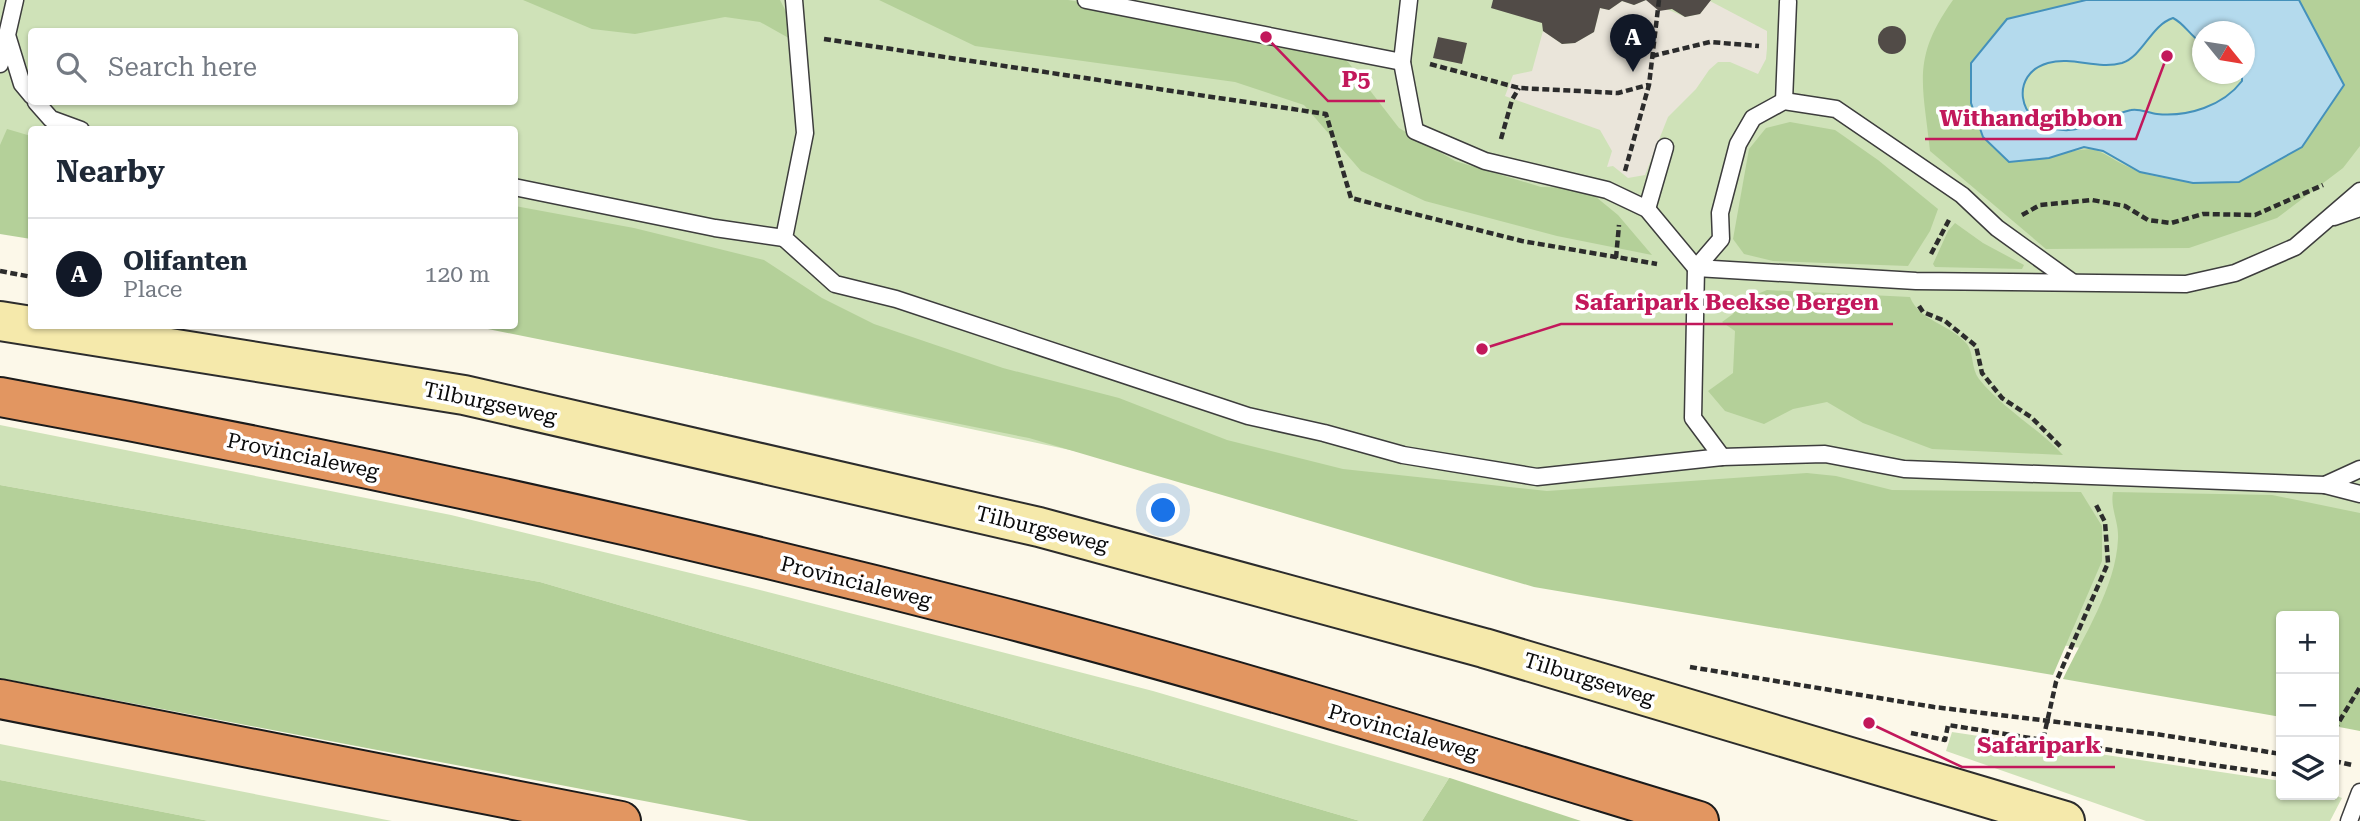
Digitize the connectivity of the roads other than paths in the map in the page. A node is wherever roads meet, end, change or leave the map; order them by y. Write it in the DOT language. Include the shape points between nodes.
graph roads {
  1 [pos="15,0"];
  2 [pos="794,0"];
  3 [pos="1086,0"];
  4 [pos="1409,0"];
  5 [pos="1788,2"];
  6 [pos="8,35"];
  7 [pos="1402,62"];
  8 [pos="0,64"];
  9 [pos="28,92"];
  10 [pos="1784,101"];
  11 [pos="39,105"];
  12 [pos="70,126"];
  13 [pos="1665,147"];
  14 [pos="518,188"];
  15 [pos="2360,191"];
  16 [pos="2360,208"];
  17 [pos="1647,209"];
  18 [pos="2322,221"];
  19 [pos="784,238"];
  20 [pos="1696,268"];
  21 [pos="2072,282"];
  22 [pos="0,321"];
  23 [pos="28,325"];
  24 [pos="50,329"];
  25 [pos="0,397"];
  26 [pos="1722,457"];
  27 [pos="2360,469"];
  28 [pos="2325,485"];
  29 [pos="2360,494"];
  30 [pos="0,699"];
  31 [pos="2360,792"];
  32 [pos="621,821"];
  33 [pos="1699,821"];
  34 [pos="2065,821"];
  35 [pos="2349,821"];
  1 -- 6 [label="lane"];
  2 -- 19 [label="lane" via="805,133"];
  3 -- 7 [label="lane"];
  4 -- 7 [label="lane"];
  5 -- 10 [label="lane"];
  6 -- 8 [label="lane"];
  6 -- 9 [label="lane"];
  7 -- 17 [label="lane" via="1415,131 1497,164 1607,190"];
  10 -- 20 [label="lane" via="1753,118 1738,144 1720,213 1721,239"];
  10 -- 21 [label="lane" via="1836,108 1962,195 1997,228"];
  11 -- 12 [label="lane" via="51,119"];
  13 -- 17 [label="lane"];
  14 -- 19 [label="lane"];
  15 -- 18 [label="lane"];
  16 -- 18 [label="lane"];
  17 -- 20 [label="lane"];
  18 -- 21 [label="lane" via="2295,247 2235,273 2186,284"];
  19 -- 26 [label="lane" via="835,284 896,299 1248,416 1403,455 1543,478"];
  20 -- 21 [label="lane" via="1916,281"];
  20 -- 26 [label="lane" via="1693,418"];
  22 -- 23 [label="street, Tilburgseweg"];
  24 -- 34 [label="street, Tilburgseweg" via="464,395 1040,527 1484,648"];
  25 -- 33 [label="highway, Provincialeweg" via="496,496 998,617 1401,730"];
  26 -- 28 [label="lane" via="1825,454 1903,469"];
  27 -- 28 [label="lane"];
  28 -- 29 [label="lane"];
  30 -- 32 [label="highway"];
  31 -- 35 [label="lane"];
}
